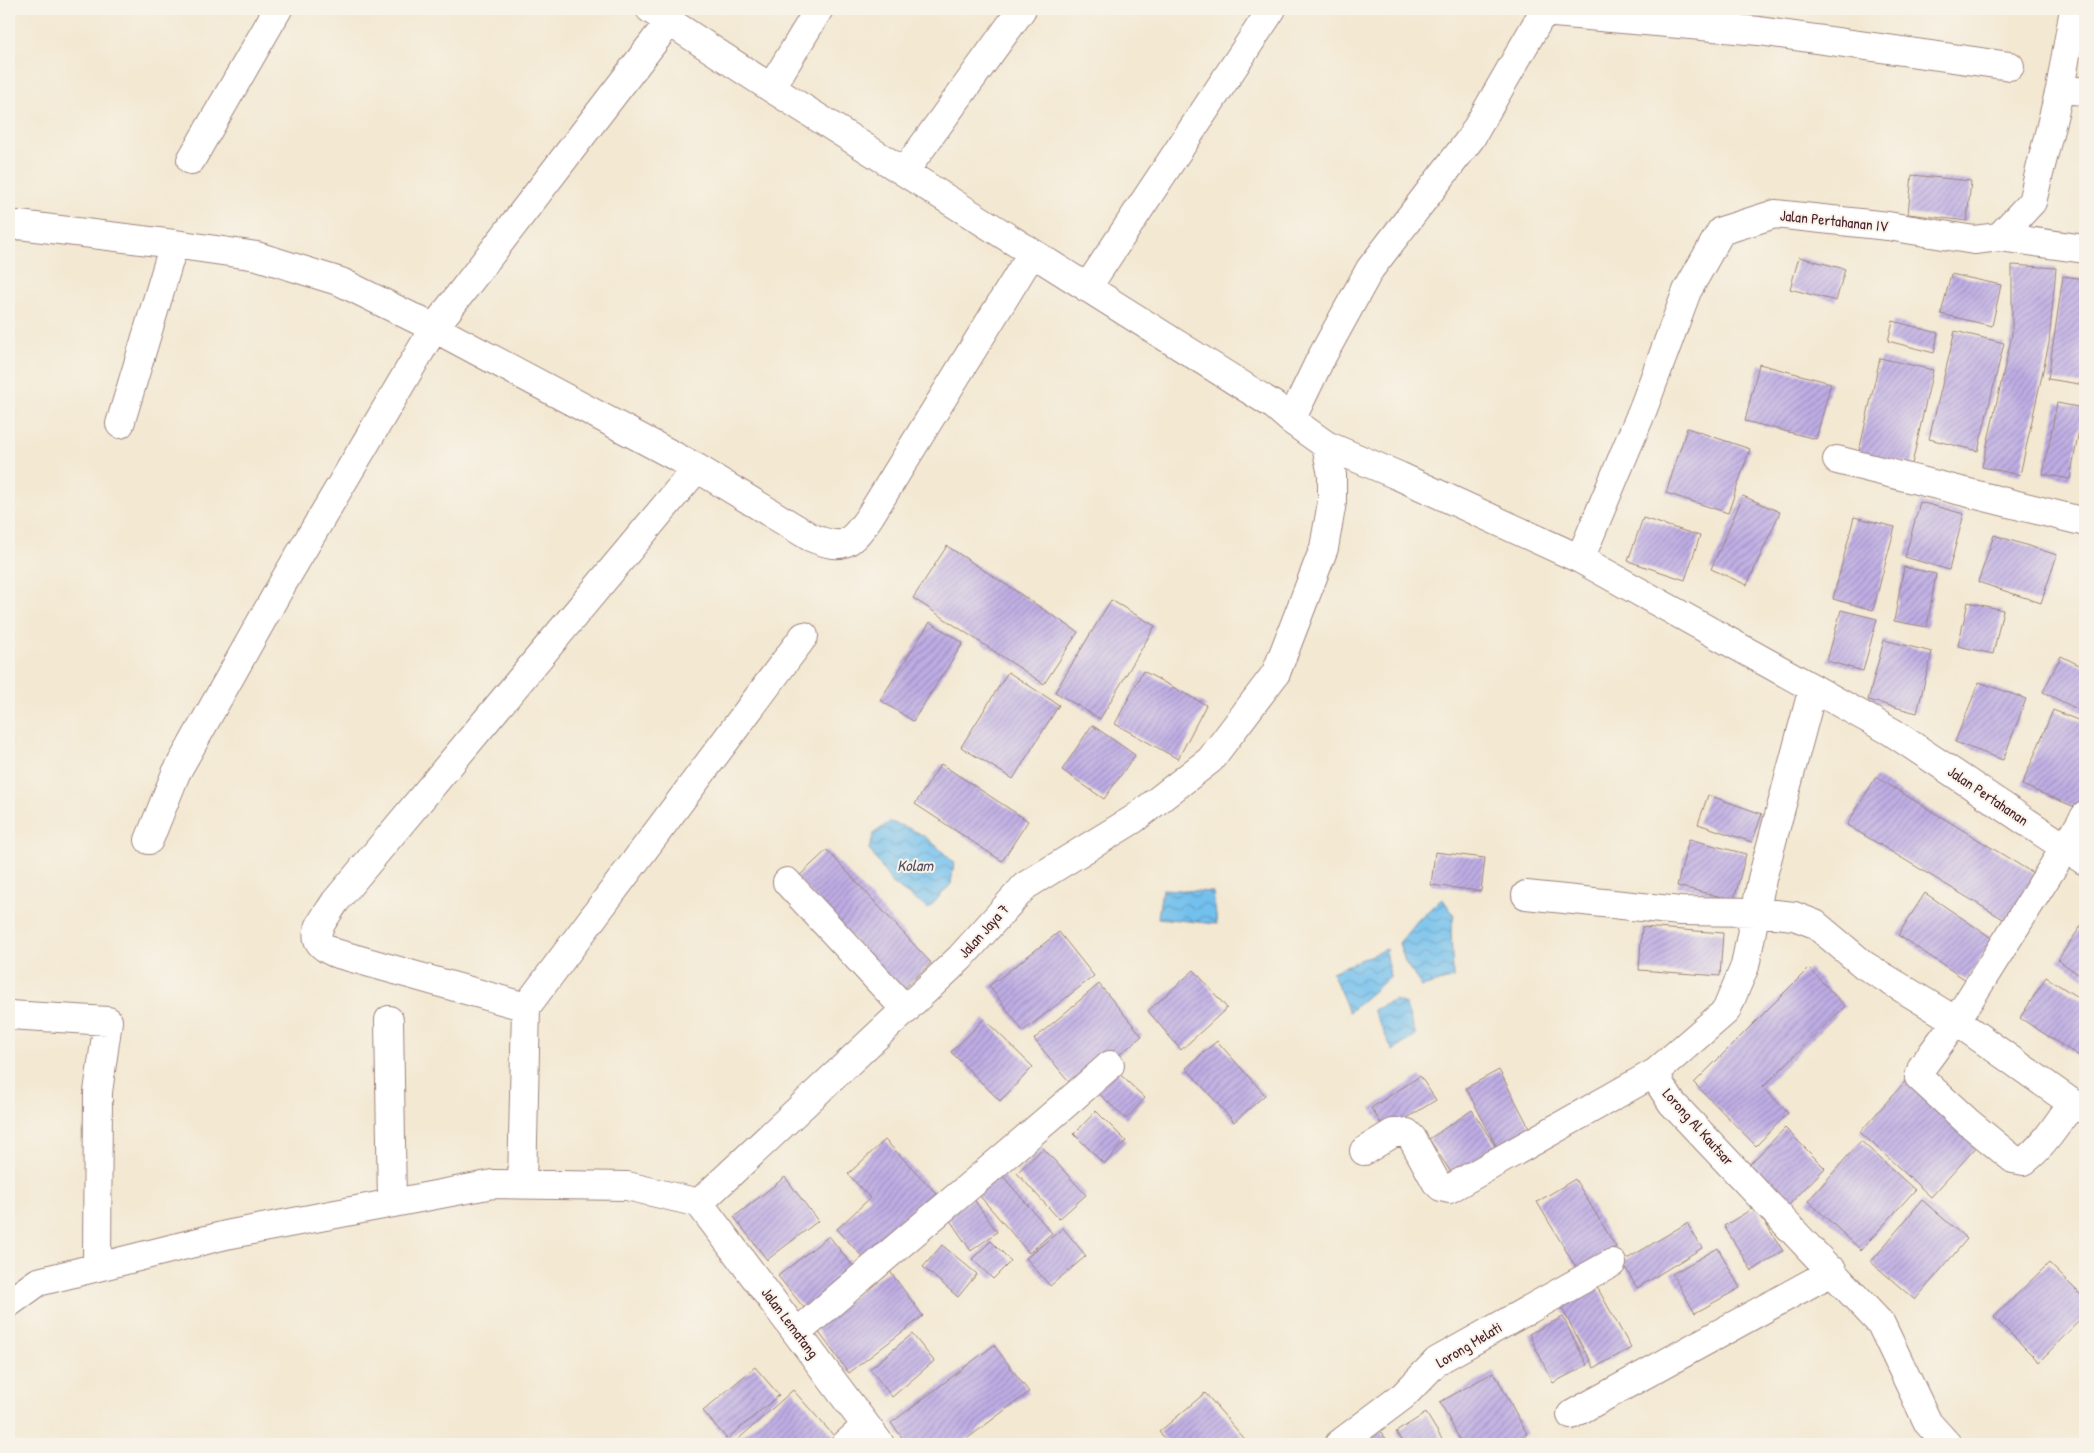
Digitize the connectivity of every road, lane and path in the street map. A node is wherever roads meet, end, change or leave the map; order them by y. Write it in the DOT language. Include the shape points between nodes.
graph roads {
  1 [pos="278,9"];
  2 [pos="819,9"];
  3 [pos="1022,9"];
  4 [pos="1272,9"];
  5 [pos="2074,9"];
  6 [pos="1544,10"];
  7 [pos="659,15"];
  8 [pos="2010,66"];
  9 [pos="771,88"];
  10 [pos="2073,90"];
  11 [pos="191,160"];
  12 [pos="904,172"];
  13 [pos="9,227"];
  14 [pos="1999,237"];
  15 [pos="174,244"];
  16 [pos="2085,249"];
  17 [pos="1032,253"];
  18 [pos="1087,288"];
  19 [pos="434,328"];
  20 [pos="1291,420"];
  21 [pos="120,424"];
  22 [pos="1326,445"];
  23 [pos="1837,460"];
  24 [pos="696,468"];
  25 [pos="2085,522"];
  26 [pos="1580,559"];
  27 [pos="804,636"];
  28 [pos="1813,688"];
  29 [pos="2085,816"];
  30 [pos="149,840"];
  31 [pos="2076,854"];
  32 [pos="787,882"];
  33 [pos="1526,895"];
  34 [pos="1756,912"];
  35 [pos="526,1007"];
  36 [pos="906,1010"];
  37 [pos="9,1015"];
  38 [pos="389,1020"];
  39 [pos="1956,1021"];
  40 [pos="1110,1065"];
  41 [pos="1656,1072"];
  42 [pos="2079,1107"];
  43 [pos="1364,1150"];
  44 [pos="522,1184"];
  45 [pos="699,1203"];
  46 [pos="392,1204"];
  47 [pos="1612,1263"];
  48 [pos="97,1267"];
  49 [pos="1832,1271"];
  50 [pos="9,1303"];
  51 [pos="798,1332"];
  52 [pos="1571,1415"];
  53 [pos="873,1435"];
  54 [pos="846,1444"];
  55 [pos="1339,1444"];
  56 [pos="1947,1444"];
  1 -- 11 [label="street"];
  2 -- 9 [label="street"];
  3 -- 12 [label="street"];
  4 -- 18 [label="street"];
  5 -- 10 [label="street"];
  6 -- 8 [label="street" via="1760,31"];
  6 -- 20 [label="street" via="1471,138 1370,269"];
  7 -- 9 [label="street, Jalan Pertahanan"];
  7 -- 19 [label="street"];
  9 -- 12 [label="street, Jalan Pertahanan"];
  10 -- 14 [label="street" via="2032,202"];
  12 -- 17 [label="street, Jalan Pertahanan"];
  13 -- 15 [label="street" via="19,225"];
  14 -- 16 [label="street, Jalan Pertahanan IV"];
  14 -- 26 [label="street, Jalan Pertahanan IV" via="1974,240 1888,226 1775,214 1721,231 1687,291"];
  15 -- 19 [label="street" via="257,256 341,282"];
  15 -- 21 [label="street"];
  17 -- 18 [label="street, Jalan Pertahanan"];
  17 -- 24 [label="street" via="870,516 847,544 830,545 810,537"];
  18 -- 20 [label="street, Jalan Pertahanan" via="1275,406"];
  19 -- 24 [label="street"];
  19 -- 30 [label="street" via="284,581 176,773"];
  20 -- 22 [label="street, Jalan Pertahanan"];
  22 -- 26 [label="street, Jalan Pertahanan"];
  22 -- 36 [label="street, Jalan Jaya 7" via="1332,475 1332,502 1324,548 1276,673 1210,760 1134,819 1025,886 960,958"];
  23 -- 25 [label="street"];
  24 -- 35 [label="street" via="335,902 318,930 319,943 335,953"];
  26 -- 28 [label="street, Jalan Pertahanan"];
  27 -- 35 [label="street"];
  28 -- 31 [label="street, Jalan Pertahanan" via="1892,732"];
  28 -- 34 [label="street, Lorong Al Kautsar"];
  29 -- 31 [label="street"];
  31 -- 39 [label="street"];
  32 -- 36 [label="street"];
  33 -- 34 [label="street" via="1680,911"];
  34 -- 39 [label="street" via="1794,916 1815,924 1864,965"];
  34 -- 41 [label="street, Lorong Al Kautsar" via="1745,966 1726,1011"];
  35 -- 44 [label="street"];
  36 -- 45 [label="street, Jalan Jaya 7"];
  37 -- 48 [label="street" via="108,1020 98,1092"];
  38 -- 46 [label="street"];
  39 -- 42 [label="street"];
  39 -- 42 [label="street" via="1922,1067 1919,1077 2013,1159 2024,1161 2028,1158"];
  40 -- 51 [label="street"];
  41 -- 43 [label="street" via="1449,1189 1436,1182 1407,1134 1393,1133"];
  41 -- 49 [label="street, Lorong Al Kautsar" via="1672,1103"];
  44 -- 45 [label="street" via="627,1186"];
  44 -- 46 [label="street" via="493,1184"];
  45 -- 51 [label="street, Jalan Lematang"];
  46 -- 48 [label="street" via="226,1235"];
  47 -- 55 [label="street, Lorong Melati" via="1437,1361 1403,1396"];
  48 -- 50 [label="street" via="38,1282"];
  49 -- 52 [label="street"];
  49 -- 56 [label="street, Lorong Al Kautsar" via="1881,1324 1928,1423"];
  51 -- 53 [label="street, Jalan Lematang"];
  53 -- 54 [label="street"];
}
